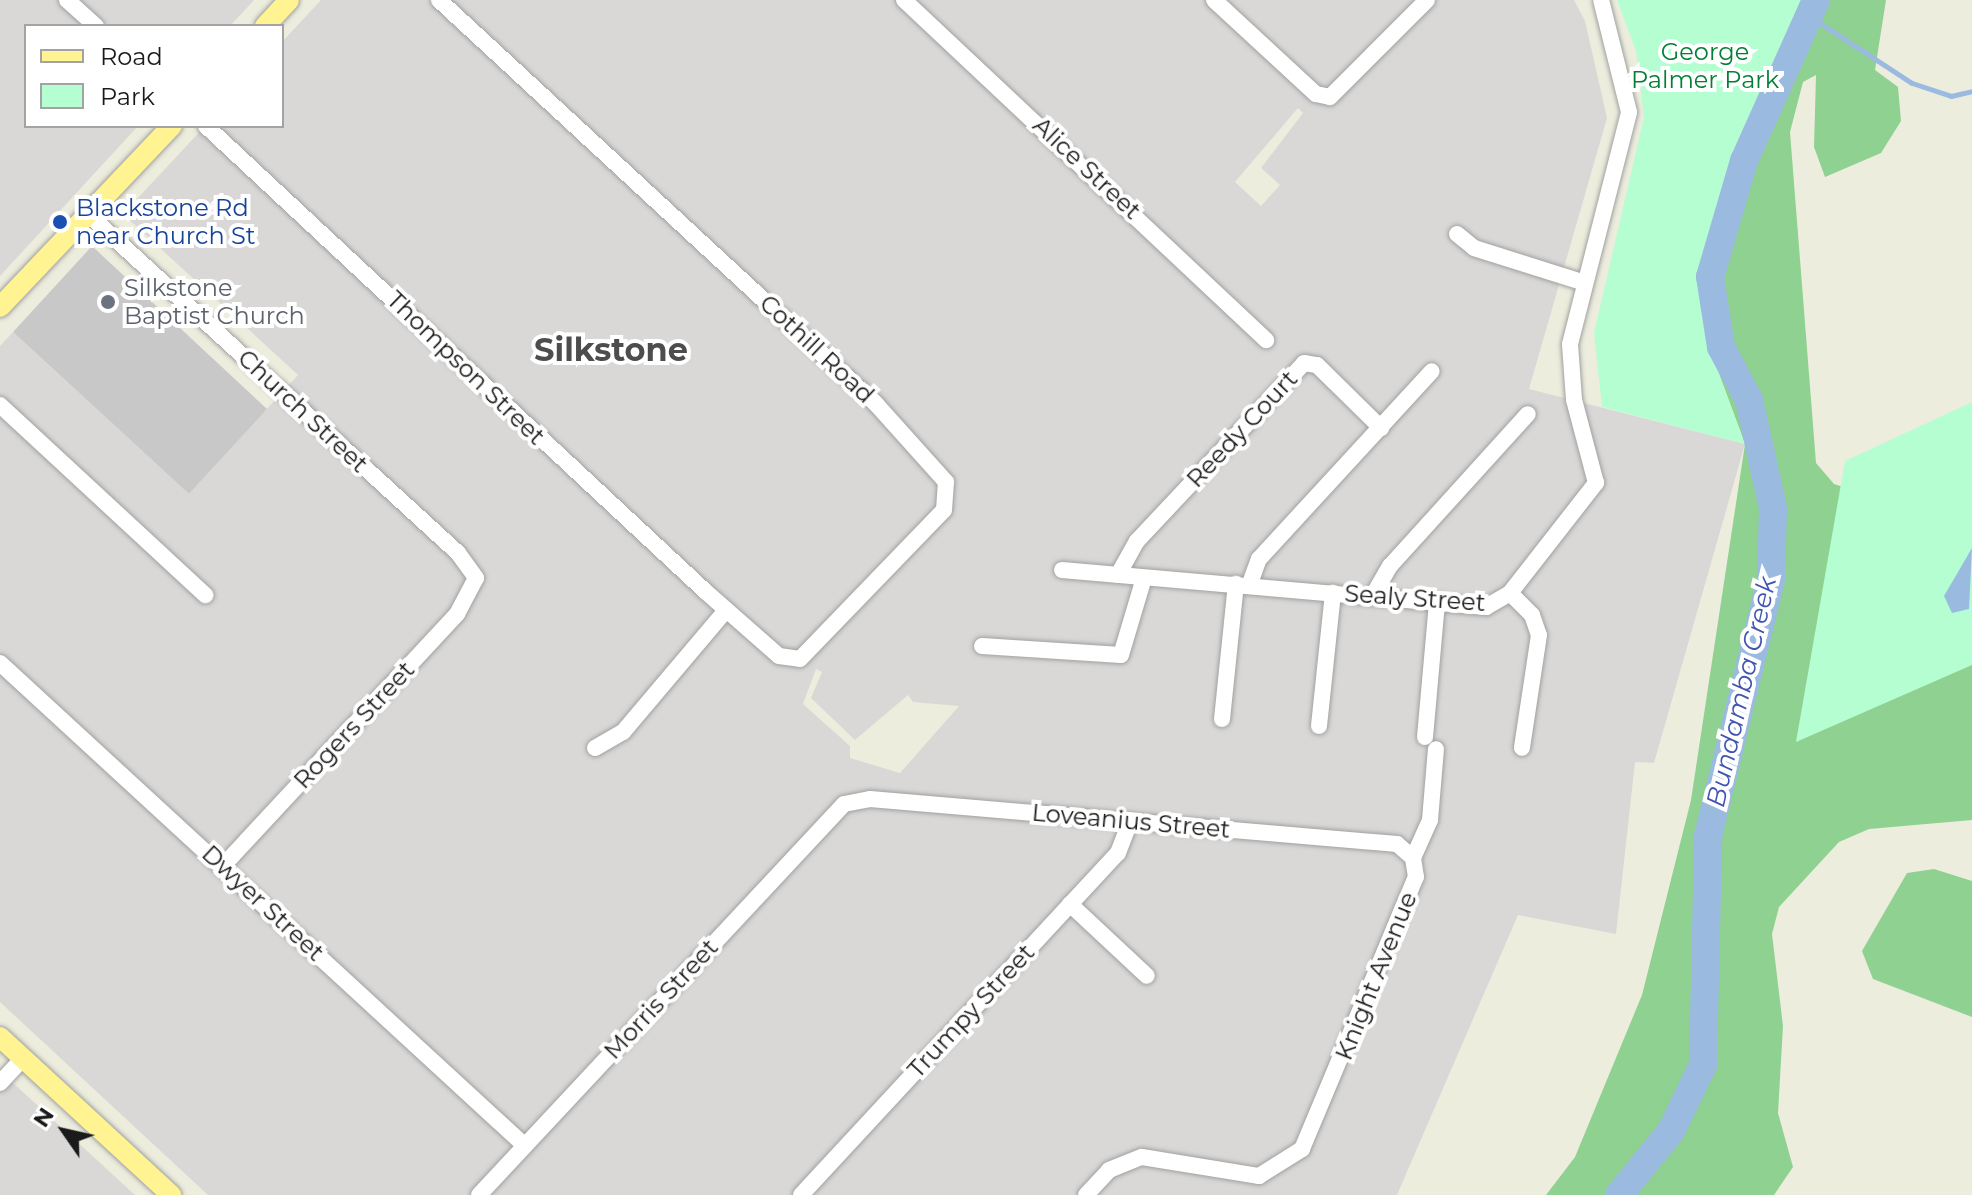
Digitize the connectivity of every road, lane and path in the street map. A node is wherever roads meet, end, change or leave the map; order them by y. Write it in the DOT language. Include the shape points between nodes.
graph roads {
  1 [pos="67,0"];
  2 [pos="289,0"];
  3 [pos="439,0"];
  4 [pos="904,0"];
  5 [pos="1214,0"];
  6 [pos="1427,0"];
  7 [pos="1601,0"];
  8 [pos="94,24"];
  9 [pos="267,24"];
  10 [pos="170,128"];
  11 [pos="208,128"];
  12 [pos="89,215"];
  13 [pos="1457,234"];
  14 [pos="49,259"];
  15 [pos="1585,283"];
  16 [pos="0,307"];
  17 [pos="0,320"];
  18 [pos="1266,340"];
  19 [pos="1432,371"];
  20 [pos="0,405"];
  21 [pos="1528,414"];
  22 [pos="1381,428"];
  23 [pos="1062,570"];
  24 [pos="1118,575"];
  25 [pos="476,578"];
  26 [pos="1144,578"];
  27 [pos="1242,585"];
  28 [pos="1333,593"];
  29 [pos="1510,593"];
  30 [pos="205,595"];
  31 [pos="1372,597"];
  32 [pos="1437,602"];
  33 [pos="726,610"];
  34 [pos="982,646"];
  35 [pos="0,663"];
  36 [pos="1222,719"];
  37 [pos="1319,726"];
  38 [pos="595,748"];
  39 [pos="1522,748"];
  40 [pos="844,804"];
  41 [pos="1130,821"];
  42 [pos="1413,858"];
  43 [pos="223,866"];
  44 [pos="1070,904"];
  45 [pos="1147,976"];
  46 [pos="0,1037"];
  47 [pos="23,1058"];
  48 [pos="0,1083"];
  49 [pos="525,1146"];
  50 [pos="171,1195"];
  51 [pos="479,1195"];
  52 [pos="801,1195"];
  53 [pos="1086,1195"];
  1 -- 8 [label="street"];
  2 -- 9 [label="main road"];
  3 -- 33 [label="street, Cothill Road" via="876,404 946,482 944,510 800,659 779,656"];
  4 -- 18 [label="street, Alice Street"];
  5 -- 6 [label="street" via="1316,94 1330,97 1341,94"];
  7 -- 15 [label="street, Sealy Street" via="1629,112"];
  10 -- 12 [label="main road"];
  11 -- 33 [label="street, Thompson Street"];
  12 -- 14 [label="main road"];
  12 -- 25 [label="street, Church Street" via="458,553"];
  13 -- 15 [label="street" via="1474,248"];
  14 -- 16 [label="main road"];
  14 -- 17 [label="main road"];
  15 -- 29 [label="street, Sealy Street" via="1570,344 1574,400 1596,483"];
  19 -- 22 [label="street"];
  20 -- 30 [label="street"];
  21 -- 31 [label="street" via="1390,566"];
  22 -- 24 [label="street, Reedy Court" via="1317,365 1304,363 1137,541"];
  22 -- 27 [label="street" via="1259,559"];
  23 -- 24 [label="street, Sealy Street"];
  24 -- 26 [label="street, Sealy Street"];
  25 -- 43 [label="street, Rogers Street" via="457,614"];
  26 -- 27 [label="street, Sealy Street"];
  26 -- 34 [label="street" via="1121,655"];
  27 -- 28 [label="street, Sealy Street"];
  27 -- 36 [label="street"];
  28 -- 31 [label="street, Sealy Street"];
  28 -- 37 [label="street"];
  29 -- 32 [label="street, Sealy Street" via="1486,607"];
  29 -- 39 [label="street" via="1532,615 1539,635"];
  31 -- 32 [label="street, Sealy Street"];
  32 -- 42 [label="street, Knight Avenue" via="1430,820"];
  33 -- 38 [label="street" via="623,732"];
  35 -- 43 [label="street, Dwyer Street"];
  40 -- 41 [label="street, Loveanius Street" via="870,799"];
  40 -- 49 [label="street, Morris Street"];
  41 -- 42 [label="street, Loveanius Street" via="1397,844"];
  41 -- 44 [label="street, Trumpy Street" via="1126,843"];
  42 -- 53 [label="street, Knight Avenue" via="1416,877 1313,1130 1290,1162 1259,1176 1142,1157 1109,1170"];
  43 -- 49 [label="street, Dwyer Street"];
  44 -- 45 [label="street"];
  44 -- 52 [label="street, Trumpy Street"];
  46 -- 47 [label="main road"];
  47 -- 48 [label="street"];
  47 -- 50 [label="main road"];
  49 -- 51 [label="street, Morris Street"];
}
